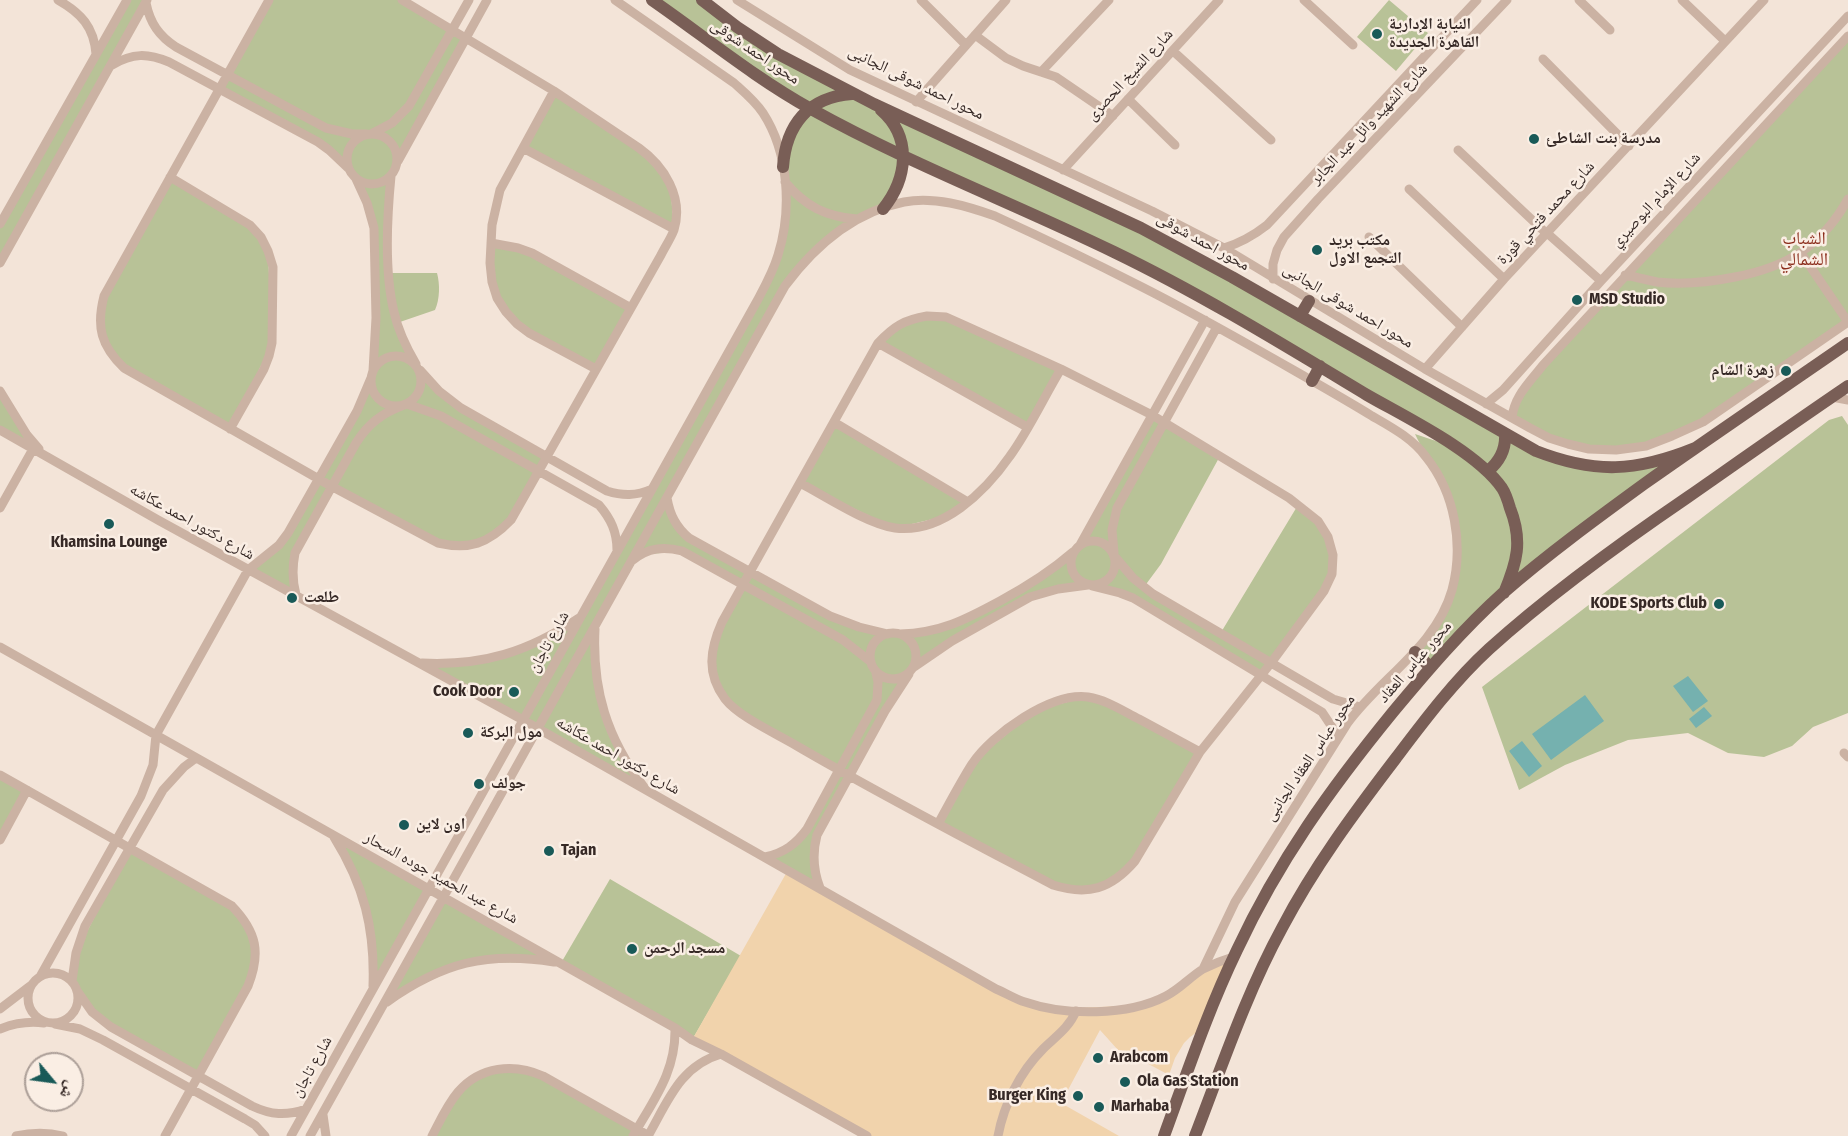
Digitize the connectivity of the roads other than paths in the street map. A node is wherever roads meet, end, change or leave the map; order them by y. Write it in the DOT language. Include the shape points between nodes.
graph roads {
  1 [pos="58,0"];
  2 [pos="126,0"];
  3 [pos="269,0"];
  4 [pos="402,0"];
  5 [pos="469,0"];
  6 [pos="487,0"];
  7 [pos="615,0"];
  8 [pos="652,0"];
  9 [pos="702,0"];
  10 [pos="736,0"];
  11 [pos="921,0"];
  12 [pos="1004,0"];
  13 [pos="1108,0"];
  14 [pos="1219,0"];
  15 [pos="1304,0"];
  16 [pos="1477,0"];
  17 [pos="1507,0"];
  18 [pos="1579,0"];
  19 [pos="1682,0"];
  20 [pos="1764,0"];
  21 [pos="147,1"];
  22 [pos="1848,16"];
  23 [pos="452,30"];
  24 [pos="1610,30"];
  25 [pos="975,35"];
  26 [pos="1848,36"];
  27 [pos="465,39"];
  28 [pos="1725,41"];
  29 [pos="966,45"];
  30 [pos="1353,45"];
  31 [pos="1173,51"];
  32 [pos="96,54"];
  33 [pos="1544,59"];
  34 [pos="110,66"];
  35 [pos="1041,72"];
  36 [pos="227,75"];
  37 [pos="219,89"];
  38 [pos="554,91"];
  39 [pos="853,93"];
  40 [pos="1128,99"];
  41 [pos="916,102"];
  42 [pos="874,104"];
  43 [pos="809,108"];
  44 [pos="1113,116"];
  45 [pos="368,134"];
  46 [pos="1271,140"];
  47 [pos="1175,145"];
  48 [pos="1629,146"];
  49 [pos="523,148"];
  50 [pos="1458,150"];
  51 [pos="903,156"];
  52 [pos="398,161"];
  53 [pos="783,167"];
  54 [pos="348,168"];
  55 [pos="1063,170"];
  56 [pos="392,176"];
  57 [pos="170,177"];
  58 [pos="356,179"];
  59 [pos="785,182"];
  60 [pos="23,183"];
  61 [pos="1304,186"];
  62 [pos="1409,189"];
  63 [pos="39,192"];
  64 [pos="1318,199"];
  65 [pos="1848,199"];
  66 [pos="883,208"];
  67 [pos="857,219"];
  68 [pos="0,224"];
  69 [pos="674,229"];
  70 [pos="1547,233"];
  71 [pos="1369,237"];
  72 [pos="491,243"];
  73 [pos="1224,248"];
  74 [pos="1801,253"];
  75 [pos="0,262"];
  76 [pos="1625,275"];
  77 [pos="1273,279"];
  78 [pos="1504,279"];
  79 [pos="1600,281"];
  80 [pos="757,301"];
  81 [pos="1309,301"];
  82 [pos="631,308"];
  83 [pos="772,309"];
  84 [pos="1300,316"];
  85 [pos="1205,320"];
  86 [pos="1848,322"];
  87 [pos="1217,327"];
  88 [pos="1462,327"];
  89 [pos="1848,342"];
  90 [pos="878,343"];
  91 [pos="1320,366"];
  92 [pos="418,367"];
  93 [pos="596,369"];
  94 [pos="1061,369"];
  95 [pos="1425,369"];
  96 [pos="371,374"];
  97 [pos="1312,381"];
  98 [pos="1848,386"];
  99 [pos="0,391"];
  100 [pos="1832,397"];
  101 [pos="1848,400"];
  102 [pos="406,404"];
  103 [pos="1486,404"];
  104 [pos="1152,415"];
  105 [pos="1512,418"];
  106 [pos="834,422"];
  107 [pos="1164,422"];
  108 [pos="1027,427"];
  109 [pos="230,429"];
  110 [pos="0,430"];
  111 [pos="1505,434"];
  112 [pos="1695,448"];
  113 [pos="33,449"];
  114 [pos="45,456"];
  115 [pos="547,457"];
  116 [pos="538,471"];
  117 [pos="1488,471"];
  118 [pos="319,479"];
  119 [pos="800,483"];
  120 [pos="331,486"];
  121 [pos="652,489"];
  122 [pos="667,498"];
  123 [pos="968,502"];
  124 [pos="0,508"];
  125 [pos="1077,549"];
  126 [pos="617,552"];
  127 [pos="1115,556"];
  128 [pos="631,561"];
  129 [pos="248,570"];
  130 [pos="750,572"];
  131 [pos="743,585"];
  132 [pos="1090,586"];
  133 [pos="1504,593"];
  134 [pos="296,595"];
  135 [pos="592,596"];
  136 [pos="607,604"];
  137 [pos="580,617"];
  138 [pos="595,626"];
  139 [pos="888,633"];
  140 [pos="900,634"];
  141 [pos="0,647"];
  142 [pos="1415,652"];
  143 [pos="871,662"];
  144 [pos="419,663"];
  145 [pos="1271,663"];
  146 [pos="1430,667"];
  147 [pos="912,671"];
  148 [pos="876,673"];
  149 [pos="1260,675"];
  150 [pos="1359,707"];
  151 [pos="523,720"];
  152 [pos="538,728"];
  153 [pos="156,735"];
  154 [pos="1336,741"];
  155 [pos="1200,752"];
  156 [pos="196,758"];
  157 [pos="839,770"];
  158 [pos="0,775"];
  159 [pos="849,776"];
  160 [pos="27,790"];
  161 [pos="647,791"];
  162 [pos="938,824"];
  163 [pos="332,834"];
  164 [pos="0,840"];
  165 [pos="116,840"];
  166 [pos="130,848"];
  167 [pos="765,857"];
  168 [pos="820,888"];
  169 [pos="429,889"];
  170 [pos="443,897"];
  171 [pos="1233,957"];
  172 [pos="561,963"];
  173 [pos="1203,969"];
  174 [pos="41,975"];
  175 [pos="72,981"];
  176 [pos="32,984"];
  177 [pos="372,990"];
  178 [pos="78,992"];
  179 [pos="385,1003"];
  180 [pos="0,1010"];
  181 [pos="1077,1011"];
  182 [pos="51,1023"];
  183 [pos="675,1028"];
  184 [pos="0,1029"];
  185 [pos="337,1053"];
  186 [pos="721,1054"];
  187 [pos="351,1061"];
  188 [pos="198,1076"];
  189 [pos="191,1089"];
  190 [pos="306,1109"];
  191 [pos="323,1113"];
  192 [pos="852,1132"];
  193 [pos="635,1133"];
  194 [pos="16,1136"];
  195 [pos="63,1136"];
  196 [pos="165,1136"];
  197 [pos="265,1136"];
  198 [pos="291,1136"];
  199 [pos="310,1136"];
  200 [pos="326,1136"];
  201 [pos="432,1136"];
  202 [pos="648,1136"];
  203 [pos="867,1136"];
  204 [pos="998,1136"];
  205 [pos="1164,1136"];
  206 [pos="1195,1136"];
  1 -- 32 [label="street" via="86,21"];
  2 -- 32 [label="street"];
  3 -- 36 [label="street"];
  4 -- 23 [label="street"];
  5 -- 23 [label="street"];
  6 -- 27 [label="street"];
  7 -- 53 [label="street, شارع تاجان" via="749,96 767,121"];
  8 -- 43 [label="main road, محور احمد شوقى"];
  9 -- 39 [label="main road, محور احمد شوقى" via="778,54"];
  10 -- 41 [label="street, محور احمد شوقى الجانبى" via="850,70"];
  11 -- 29 [label="street"];
  12 -- 25 [label="street"];
  13 -- 35 [label="street"];
  14 -- 31 [label="street, شارع الشيخ الحصرى"];
  15 -- 30 [label="street"];
  16 -- 61 [label="street, شارع الشهيد وائل عبد الجابر"];
  17 -- 64 [label="street, شارع الشهيد وائل عبد الجابر"];
  18 -- 24 [label="street"];
  19 -- 28 [label="street"];
  20 -- 28 [label="street, شارع محمد فتحي قورة"];
  21 -- 34 [label="street"];
  21 -- 36 [label="street" via="155,29 165,39"];
  22 -- 79 [label="street, شارع الإمام البوصيري"];
  23 -- 27 [label="street"];
  23 -- 45 [label="street" via="409,106 392,123"];
  25 -- 29 [label="street"];
  25 -- 35 [label="street" via="1006,58"];
  26 -- 76 [label="street, شارع الإمام البوصيري"];
  27 -- 38 [label="street"];
  27 -- 52 [label="street"];
  28 -- 48 [label="street, شارع محمد فتحي قورة"];
  29 -- 41 [label="street"];
  31 -- 40 [label="street, شارع الشيخ الحصرى"];
  31 -- 46 [label="street"];
  32 -- 60 [label="street"];
  33 -- 48 [label="street"];
  34 -- 37 [label="street" via="139,55 154,57"];
  34 -- 63 [label="street"];
  35 -- 44 [label="street" via="1056,76"];
  36 -- 37 [label="street"];
  36 -- 45 [label="street" via="326,128"];
  37 -- 54 [label="street" via="318,142"];
  37 -- 57 [label="street"];
  38 -- 49 [label="street"];
  38 -- 69 [label="street" via="639,148 662,169 675,198"];
  39 -- 42 [label="main road, محور احمد شوقى"];
  39 -- 43 [label="main road" via="830,97"];
  40 -- 44 [label="street, شارع الشيخ الحصرى"];
  40 -- 47 [label="street"];
  41 -- 55 [label="street, محور احمد شوقى الجانبى"];
  42 -- 51 [label="main road" via="895,127"];
  42 -- 84 [label="main road, محور احمد شوقى" via="1141,228"];
  43 -- 51 [label="main road, محور احمد شوقى"];
  43 -- 53 [label="main road" via="789,134"];
  44 -- 55 [label="street, شارع الشيخ الحصرى"];
  45 -- 52 [label="street" via="387,139"];
  45 -- 54 [label="street" via="352,144"];
  48 -- 70 [label="street, شارع محمد فتحي قورة"];
  49 -- 69 [label="street"];
  49 -- 72 [label="street" via="500,190"];
  50 -- 70 [label="street"];
  51 -- 66 [label="main road" via="899,184"];
  51 -- 91 [label="main road, محور احمد شوقى" via="1114,252"];
  52 -- 56 [label="street"];
  53 -- 59 [label="street, شارع تاجان"];
  54 -- 58 [label="street"];
  55 -- 73 [label="street, محور احمد شوقى الجانبى"];
  56 -- 58 [label="street" via="378,184"];
  56 -- 92 [label="street" via="388,209 390,286 398,327"];
  57 -- 109 [label="street" via="250,225 261,237 273,267 272,343 264,369"];
  57 -- 109 [label="street" via="104,296 100,328 112,357 124,368"];
  58 -- 96 [label="street" via="374,228 376,318"];
  59 -- 67 [label="street" via="816,210"];
  59 -- 80 [label="street, شارع تاجان" via="786,207 778,255"];
  60 -- 63 [label="street"];
  60 -- 68 [label="street"];
  61 -- 64 [label="street"];
  61 -- 73 [label="street, شارع الشهيد وائل عبد الجابر" via="1267,225"];
  62 -- 78 [label="street"];
  63 -- 75 [label="street"];
  64 -- 77 [label="street, شارع الشهيد وائل عبد الجابر" via="1276,250"];
  65 -- 74 [label="street" via="1831,226"];
  66 -- 67 [label="street, شارع تاجان"];
  66 -- 85 [label="street" via="926,201 971,207 1018,226"];
  67 -- 83 [label="street, شارع تاجان" via="823,243 800,266"];
  69 -- 82 [label="street"];
  70 -- 78 [label="street, شارع محمد فتحي قورة"];
  70 -- 79 [label="street"];
  71 -- 88 [label="street"];
  72 -- 82 [label="street" via="532,253"];
  72 -- 93 [label="street" via="492,282 506,312 530,333"];
  73 -- 77 [label="street, محور احمد شوقى الجانبى"];
  74 -- 76 [label="street" via="1753,274 1716,281 1657,282"];
  74 -- 86 [label="street"];
  76 -- 105 [label="street, شارع الإمام البوصيري" via="1519,394"];
  77 -- 81 [label="street, محور احمد شوقى الجانبى"];
  78 -- 88 [label="street, شارع محمد فتحي قورة"];
  79 -- 103 [label="street, شارع الإمام البوصيري"];
  80 -- 83 [label="street"];
  80 -- 121 [label="street, شارع تاجان"];
  81 -- 84 [label="main road"];
  81 -- 95 [label="street, محور احمد شوقى الجانبى"];
  82 -- 93 [label="street"];
  83 -- 122 [label="street, شارع تاجان"];
  84 -- 111 [label="main road, محور احمد شوقى"];
  85 -- 87 [label="street"];
  85 -- 104 [label="street"];
  86 -- 105 [label="street, محور احمد شوقى الجانبى" via="1703,422 1646,446 1603,450 1568,444"];
  87 -- 97 [label="street"];
  87 -- 107 [label="street"];
  88 -- 95 [label="street, شارع محمد فتحي قورة"];
  89 -- 112 [label="main road, محور عباس العقاد"];
  90 -- 94 [label="street" via="891,329 908,320 946,317"];
  90 -- 106 [label="street"];
  90 -- 108 [label="street"];
  91 -- 97 [label="main road"];
  91 -- 117 [label="main road, محور احمد شوقى" via="1457,448"];
  92 -- 96 [label="street" via="407,357 397,355 378,362"];
  92 -- 102 [label="street" via="420,390"];
  92 -- 115 [label="street" via="449,400"];
  93 -- 115 [label="street"];
  94 -- 104 [label="street"];
  94 -- 108 [label="street"];
  95 -- 103 [label="street, محور احمد شوقى الجانبى"];
  96 -- 102 [label="street" via="371,387 380,401 396,406"];
  96 -- 118 [label="street" via="357,411"];
  97 -- 142 [label="street, محور عباس العقاد الجانبى" via="1404,436 1425,456 1441,480 1458,540 1455,574 1446,608"];
  98 -- 100 [label="main road"];
  99 -- 114 [label="street"];
  100 -- 101 [label="street"];
  100 -- 206 [label="main road" via="1646,526 1530,614 1487,651 1419,728 1346,823 1282,928 1256,981"];
  102 -- 116 [label="street" via="441,417"];
  102 -- 120 [label="street" via="389,410 364,430"];
  103 -- 105 [label="street, محور احمد شوقى الجانبى"];
  104 -- 107 [label="street"];
  104 -- 125 [label="street"];
  106 -- 119 [label="street"];
  106 -- 123 [label="street"];
  107 -- 127 [label="street" via="1117,508 1112,530"];
  107 -- 145 [label="street" via="1289,498 1317,521 1328,537 1333,555 1332,574 1324,591"];
  108 -- 123 [label="street" via="992,480"];
  109 -- 118 [label="street"];
  110 -- 113 [label="street, شارع دكتور احمد عكاشه"];
  111 -- 112 [label="main road, محور احمد شوقى" via="1536,451 1586,466 1642,466"];
  111 -- 117 [label="main road" via="1502,454"];
  112 -- 133 [label="main road, محور عباس العقاد" via="1581,530"];
  113 -- 114 [label="street, شارع دكتور احمد عكاشه"];
  113 -- 124 [label="street"];
  114 -- 129 [label="street, شارع دكتور احمد عكاشه"];
  115 -- 116 [label="street"];
  115 -- 121 [label="street" via="618,495 630,496"];
  116 -- 120 [label="street" via="511,520 485,541 470,546 438,543"];
  116 -- 126 [label="street" via="598,505 608,515 614,526"];
  117 -- 133 [label="main road, محور احمد شوقى" via="1504,490 1518,541 1514,568"];
  118 -- 120 [label="street"];
  118 -- 129 [label="street" via="279,545"];
  119 -- 123 [label="street" via="875,523 896,528 933,522"];
  119 -- 130 [label="street"];
  120 -- 134 [label="street" via="295,553 292,574"];
  121 -- 126 [label="street, شارع تاجان"];
  122 -- 128 [label="street, شارع تاجان"];
  122 -- 130 [label="street" via="671,516 682,532"];
  125 -- 127 [label="street" via="1087,541 1103,542"];
  125 -- 132 [label="street" via="1071,568 1080,582"];
  125 -- 140 [label="street" via="1025,588 961,622"];
  126 -- 135 [label="street, شارع تاجان"];
  127 -- 132 [label="street" via="1116,566 1108,580"];
  127 -- 145 [label="street" via="1153,594"];
  128 -- 131 [label="street" via="650,550 682,550"];
  128 -- 136 [label="street, شارع تاجان"];
  129 -- 134 [label="street, شارع دكتور احمد عكاشه"];
  129 -- 153 [label="street"];
  130 -- 131 [label="street"];
  130 -- 139 [label="street" via="830,616"];
  131 -- 143 [label="street" via="843,640"];
  131 -- 157 [label="street" via="713,641 711,662 715,682 726,700 742,713"];
  132 -- 147 [label="street" via="1030,597 952,641"];
  132 -- 149 [label="street" via="1133,598"];
  133 -- 146 [label="main road, محور عباس العقاد"];
  134 -- 144 [label="street, شارع دكتور احمد عكاشه"];
  135 -- 136 [label="street"];
  135 -- 137 [label="street, شارع تاجان"];
  136 -- 138 [label="street, شارع تاجان"];
  137 -- 144 [label="street" via="531,646 504,656 476,662"];
  137 -- 151 [label="street, شارع تاجان"];
  138 -- 152 [label="street, شارع تاجان"];
  138 -- 161 [label="street" via="600,702 618,749"];
  139 -- 140 [label="street"];
  139 -- 143 [label="street" via="876,641"];
  140 -- 147 [label="street" via="915,647"];
  141 -- 153 [label="street, شارع عبد الحميد جوده السحار"];
  142 -- 146 [label="main road"];
  142 -- 150 [label="street, محور عباس العقاد الجانبى"];
  143 -- 148 [label="street"];
  144 -- 151 [label="street, شارع دكتور احمد عكاشه"];
  145 -- 149 [label="street"];
  145 -- 150 [label="street" via="1333,699"];
  146 -- 171 [label="main road, محور عباس العقاد" via="1317,810 1282,862"];
  147 -- 148 [label="street" via="898,680"];
  147 -- 159 [label="street"];
  148 -- 157 [label="street" via="877,700"];
  149 -- 154 [label="street" via="1322,712"];
  149 -- 155 [label="street"];
  150 -- 154 [label="street, محور عباس العقاد الجانبى"];
  151 -- 152 [label="street, شارع دكتور احمد عكاشه"];
  151 -- 169 [label="street, شارع تاجان"];
  152 -- 161 [label="street, شارع دكتور احمد عكاشه"];
  152 -- 170 [label="street, شارع تاجان"];
  153 -- 156 [label="street, شارع عبد الحميد جوده السحار"];
  153 -- 165 [label="street" via="153,765"];
  154 -- 173 [label="street, محور عباس العقاد الجانبى" via="1235,902"];
  155 -- 162 [label="street" via="1106,702 1068,697 1022,719 988,746 973,762"];
  155 -- 162 [label="street" via="1135,861 1125,873 1098,888 1083,891 1053,885"];
  156 -- 163 [label="street, شارع عبد الحميد جوده السحار"];
  156 -- 166 [label="street" via="163,790"];
  157 -- 159 [label="street"];
  157 -- 167 [label="street" via="801,838 785,851"];
  158 -- 160 [label="street"];
  159 -- 162 [label="street"];
  159 -- 168 [label="street" via="814,846 813,867"];
  160 -- 164 [label="street"];
  160 -- 165 [label="street"];
  161 -- 167 [label="street, شارع دكتور احمد عكاشه"];
  163 -- 169 [label="street, شارع عبد الحميد جوده السحار"];
  163 -- 177 [label="street" via="351,866 367,908 374,962"];
  165 -- 166 [label="street"];
  165 -- 174 [label="street"];
  166 -- 175 [label="street" via="85,926"];
  166 -- 188 [label="street" via="232,906 253,934 255,969"];
  167 -- 168 [label="street, شارع دكتور احمد عكاشه"];
  168 -- 181 [label="street, شارع دكتور احمد عكاشه" via="996,989 1025,1002"];
  169 -- 170 [label="street, شارع عبد الحميد جوده السحار"];
  169 -- 177 [label="street, شارع تاجان"];
  170 -- 172 [label="street, شارع عبد الحميد جوده السحار"];
  170 -- 179 [label="street, شارع تاجان"];
  171 -- 173 [label="street, شارع دكتور احمد عكاشه"];
  171 -- 205 [label="main road, محور عباس العقاد"];
  172 -- 179 [label="street" via="499,957 468,962 438,971"];
  172 -- 183 [label="street, شارع عبد الحميد جوده السحار"];
  173 -- 181 [label="street, شارع دكتور احمد عكاشه" via="1154,1002 1116,1010"];
  174 -- 175 [label="street" via="58,973"];
  174 -- 176 [label="street"];
  175 -- 178 [label="street"];
  176 -- 180 [label="street"];
  176 -- 182 [label="street" via="30,1008 40,1020"];
  177 -- 185 [label="street, شارع تاجان"];
  178 -- 182 [label="street" via="74,1013 66,1020"];
  178 -- 188 [label="street" via="101,1020"];
  179 -- 187 [label="street, شارع تاجان"];
  181 -- 204 [label="street" via="1068,1027 1041,1051 1020,1079"];
  182 -- 184 [label="street" via="17,1023"];
  182 -- 189 [label="street" via="92,1034"];
  183 -- 186 [label="street, شارع عبد الحميد جوده السحار"];
  183 -- 193 [label="street" via="669,1072"];
  185 -- 187 [label="street"];
  185 -- 190 [label="street, شارع تاجان"];
  186 -- 192 [label="street, شارع عبد الحميد جوده السحار"];
  186 -- 202 [label="street" via="699,1063 681,1079"];
  187 -- 191 [label="street, شارع تاجان"];
  188 -- 189 [label="street"];
  188 -- 190 [label="street" via="262,1111 284,1114"];
  189 -- 196 [label="street"];
  189 -- 197 [label="street" via="255,1125"];
  190 -- 198 [label="street, شارع تاجان"];
  191 -- 199 [label="street, شارع تاجان"];
  191 -- 200 [label="street"];
  192 -- 203 [label="street, شارع عبد الحميد جوده السحار"];
  193 -- 201 [label="street" via="543,1076 529,1070 498,1068 459,1090"];
  193 -- 202 [label="street"];
  194 -- 195 [label="street"];
}
